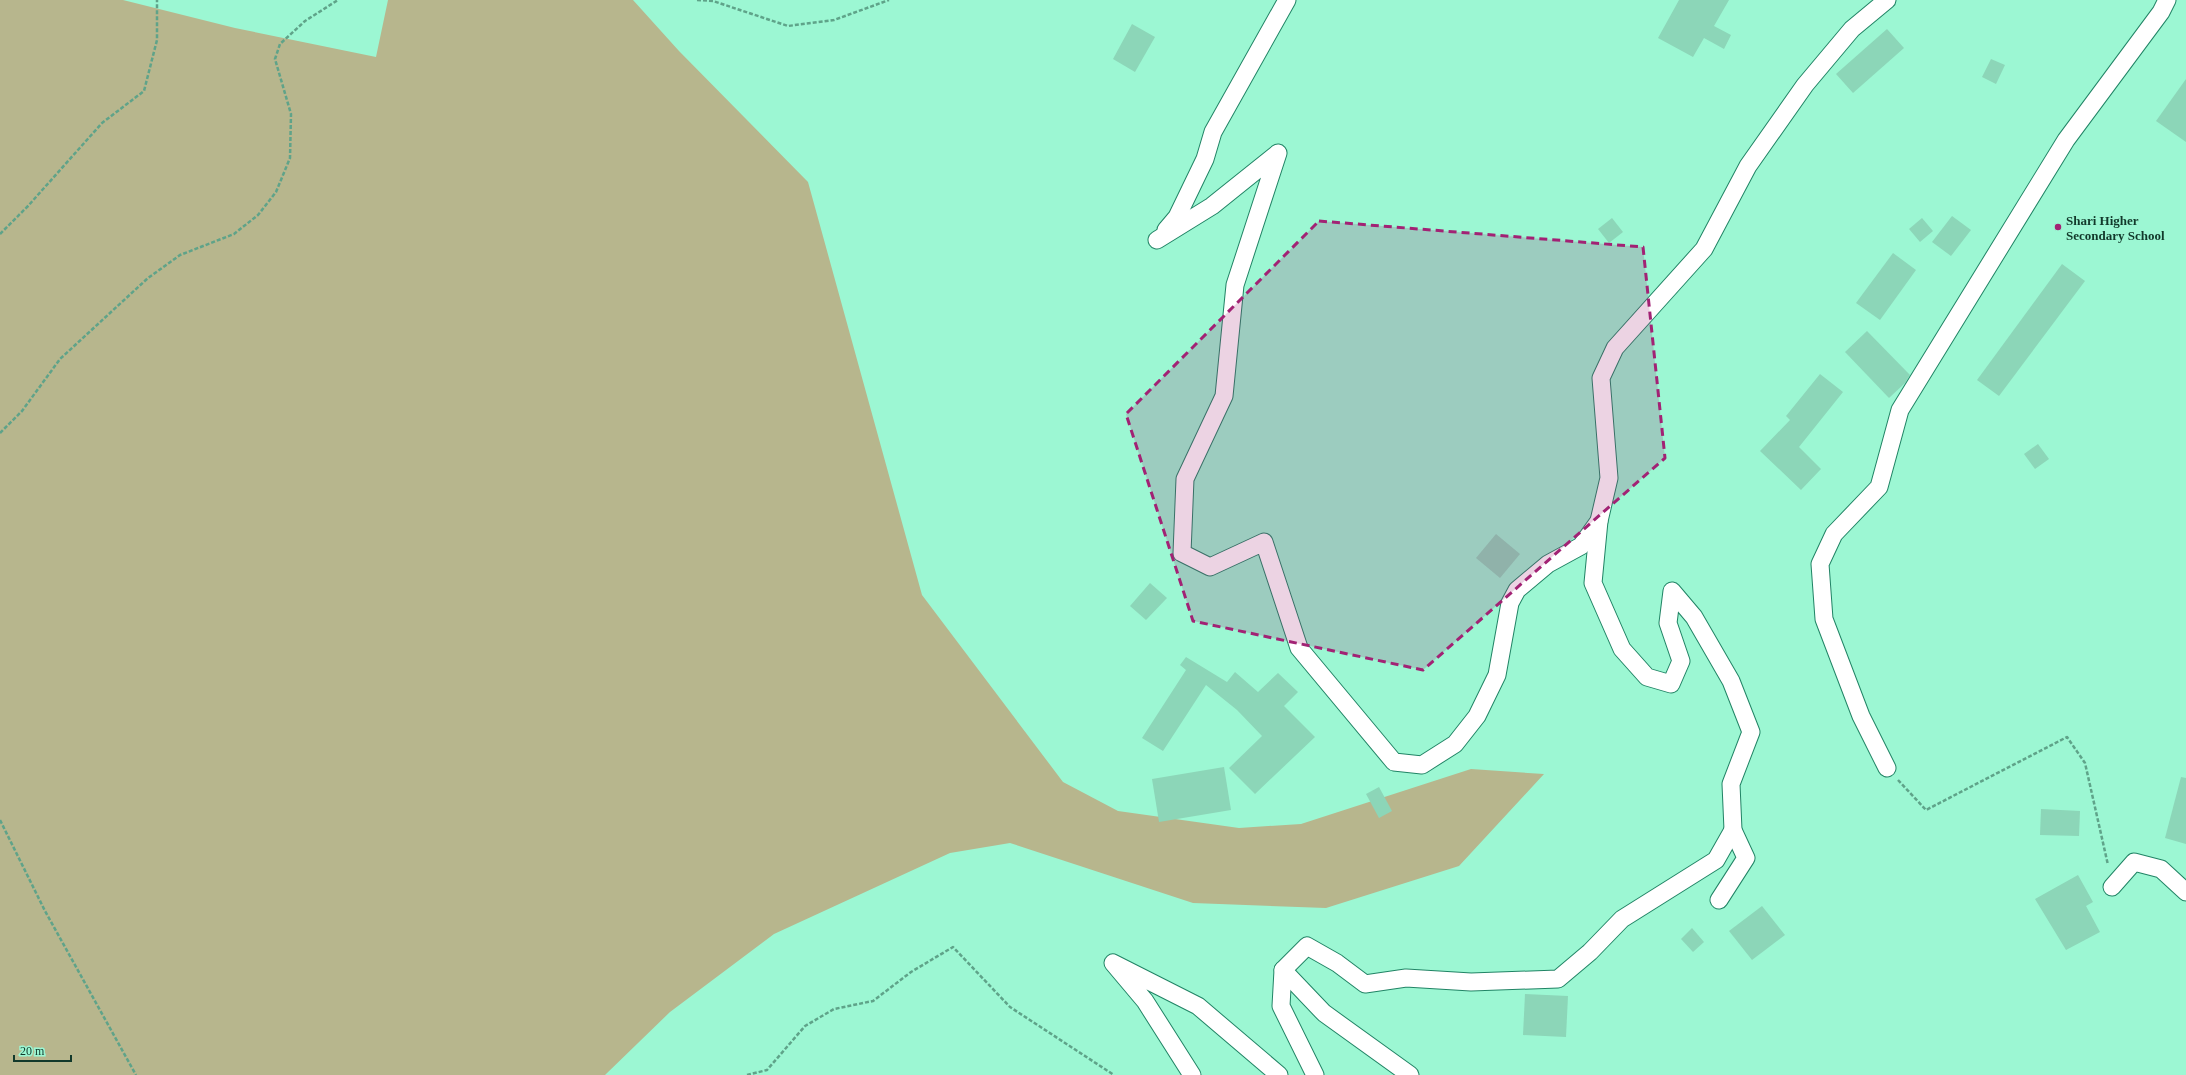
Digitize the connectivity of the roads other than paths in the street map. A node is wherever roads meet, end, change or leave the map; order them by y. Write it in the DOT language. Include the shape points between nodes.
graph roads {
  1 [pos="1288,0"];
  2 [pos="1886,0"];
  3 [pos="2167,0"];
  4 [pos="1599,521"];
  5 [pos="1887,768"];
  6 [pos="1732,830"];
  7 [pos="2112,887"];
  8 [pos="2186,892"];
  9 [pos="1719,900"];
  10 [pos="1283,970"];
  11 [pos="1192,1075"];
  12 [pos="1279,1075"];
  13 [pos="1315,1075"];
  14 [pos="1410,1075"];
  1 -- 4 [label="street" via="1213,132 1205,159 1177,217 1157,240 1212,206 1278,153 1235,285 1224,396 1185,479 1182,553 1210,567 1264,542 1299,648 1394,762 1422,765 1454,744 1477,716 1497,675 1510,603 1517,590 1548,564 1581,546"];
  2 -- 4 [label="street" via="1852,29 1805,85 1748,166 1704,250 1615,348 1601,378 1609,478"];
  3 -- 5 [label="street" via="2066,140 1900,410 1879,487 1834,534 1820,564 1824,619 1861,716"];
  4 -- 6 [label="street" via="1592,583 1622,649 1647,677 1671,684 1681,661 1668,623 1672,592 1694,617 1732,681 1751,732 1732,784"];
  6 -- 9 [label="street" via="1746,858"];
  6 -- 10 [label="street" via="1716,860 1622,919 1590,952 1558,979 1471,982 1406,978 1365,984 1337,963 1307,946"];
  7 -- 8 [label="street" via="2134,862 2161,869"];
  10 -- 13 [label="street" via="1282,1006"];
  10 -- 14 [label="street" via="1324,1013"];
  11 -- 12 [label="street" via="1145,1001 1113,963 1198,1006"];
}
